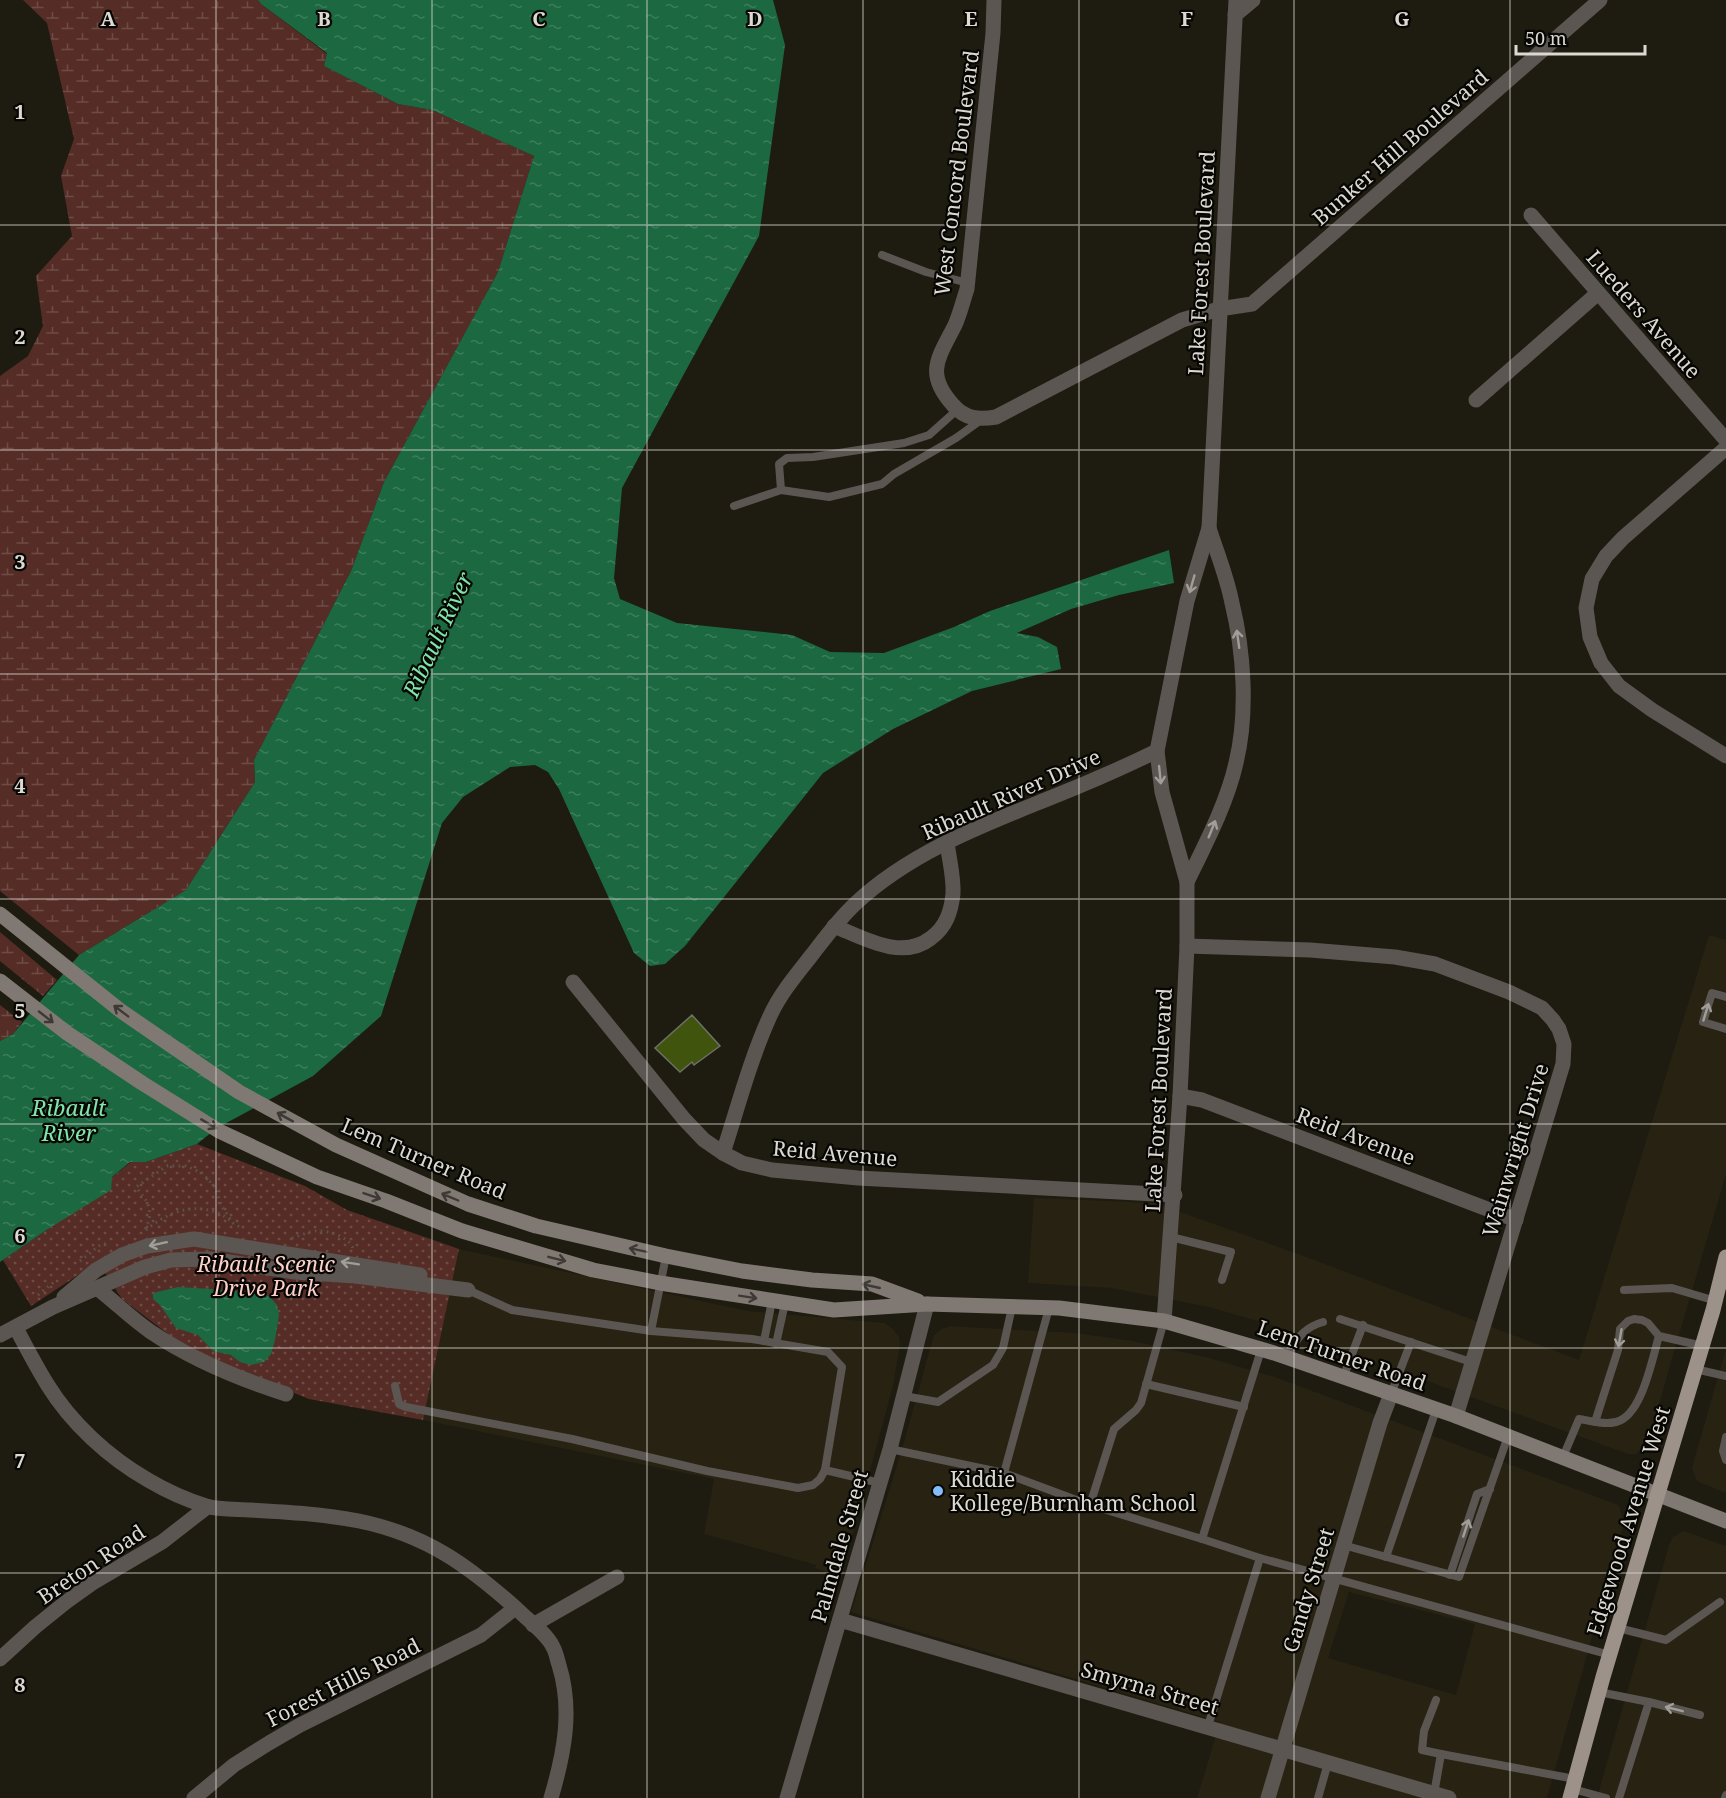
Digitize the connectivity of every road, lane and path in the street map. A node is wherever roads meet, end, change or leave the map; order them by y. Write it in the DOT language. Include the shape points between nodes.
graph roads {
  1 [pos="994,0"];
  2 [pos="1252,0"];
  3 [pos="1600,0"];
  4 [pos="1235,8"];
  5 [pos="1531,214"];
  6 [pos="882,255"];
  7 [pos="968,283"];
  8 [pos="1598,293"];
  9 [pos="1219,309"];
  10 [pos="1476,400"];
  11 [pos="957,410"];
  12 [pos="981,420"];
  13 [pos="1726,440"];
  14 [pos="1726,448"];
  15 [pos="781,490"];
  16 [pos="734,506"];
  17 [pos="1209,528"];
  18 [pos="1157,752"];
  19 [pos="1726,756"];
  20 [pos="947,842"];
  21 [pos="1187,882"];
  22 [pos="0,914"];
  23 [pos="834,926"];
  24 [pos="1187,946"];
  25 [pos="0,981"];
  26 [pos="573,982"];
  27 [pos="1726,997"];
  28 [pos="1726,1029"];
  29 [pos="1180,1096"];
  30 [pos="723,1153"];
  31 [pos="1174,1195"];
  32 [pos="1516,1220"];
  33 [pos="233,1223"];
  34 [pos="144,1231"];
  35 [pos="1171,1237"];
  36 [pos="666,1256"];
  37 [pos="1726,1257"];
  38 [pos="1222,1280"];
  39 [pos="660,1283"];
  40 [pos="97,1288"];
  41 [pos="468,1290"];
  42 [pos="1624,1290"];
  43 [pos="1716,1301"];
  44 [pos="779,1302"];
  45 [pos="927,1304"];
  46 [pos="53,1307"];
  47 [pos="1012,1307"];
  48 [pos="1049,1308"];
  49 [pos="1340,1319"];
  50 [pos="1164,1321"];
  51 [pos="1323,1322"];
  52 [pos="1363,1325"];
  53 [pos="16,1328"];
  54 [pos="651,1331"];
  55 [pos="0,1335"];
  56 [pos="1659,1336"];
  57 [pos="764,1341"];
  58 [pos="1411,1342"];
  59 [pos="776,1344"];
  60 [pos="1703,1346"];
  61 [pos="1261,1350"];
  62 [pos="1285,1358"];
  63 [pos="1471,1362"];
  64 [pos="1695,1369"];
  65 [pos="1726,1376"];
  66 [pos="1343,1378"];
  67 [pos="1146,1384"];
  68 [pos="395,1386"];
  69 [pos="286,1394"];
  70 [pos="1390,1394"];
  71 [pos="904,1396"];
  72 [pos="1244,1407"];
  73 [pos="1436,1410"];
  74 [pos="1456,1416"];
  75 [pos="1595,1422"];
  76 [pos="1508,1436"];
  77 [pos="1726,1437"];
  78 [pos="890,1449"];
  79 [pos="1563,1457"];
  80 [pos="1726,1460"];
  81 [pos="825,1470"];
  82 [pos="1004,1473"];
  83 [pos="880,1483"];
  84 [pos="1657,1494"];
  85 [pos="1090,1505"];
  86 [pos="207,1507"];
  87 [pos="1726,1521"];
  88 [pos="1202,1539"];
  89 [pos="1343,1545"];
  90 [pos="1386,1557"];
  91 [pos="1260,1558"];
  92 [pos="617,1576"];
  93 [pos="1334,1578"];
  94 [pos="1720,1602"];
  95 [pos="515,1608"];
  96 [pos="840,1620"];
  97 [pos="533,1625"];
  98 [pos="1618,1628"];
  99 [pos="1610,1655"];
  100 [pos="0,1659"];
  101 [pos="1599,1692"];
  102 [pos="1436,1700"];
  103 [pos="1648,1702"];
  104 [pos="1700,1715"];
  105 [pos="1208,1726"];
  106 [pos="1282,1749"];
  107 [pos="1441,1754"];
  108 [pos="1328,1763"];
  109 [pos="1573,1789"];
  110 [pos="1441,1796"];
  111 [pos="194,1798"];
  112 [pos="551,1798"];
  113 [pos="787,1798"];
  114 [pos="1268,1798"];
  115 [pos="1318,1798"];
  116 [pos="1606,1798"];
  117 [pos="1619,1798"];
  1 -- 7 [label="street, West Concord Boulevard"];
  2 -- 4 [label="street"];
  3 -- 9 [label="street, Bunker Hill Boulevard" via="1252,304"];
  4 -- 9 [label="street, Lake Forest Boulevard"];
  5 -- 8 [label="street, Lueders Avenue"];
  6 -- 7 [label="lane"];
  7 -- 11 [label="street, West Concord Boulevard" via="956,323 936,362 938,381"];
  8 -- 10 [label="street"];
  8 -- 13 [label="street, Lueders Avenue"];
  9 -- 12 [label="street" via="1182,320 996,417"];
  9 -- 17 [label="street, Lake Forest Boulevard"];
  11 -- 12 [label="street"];
  11 -- 15 [label="lane" via="929,435 904,443 786,458 779,464"];
  12 -- 15 [label="lane" via="882,484 829,497"];
  14 -- 19 [label="street" via="1606,556 1592,579 1586,608 1590,637 1600,663 1619,686"];
  15 -- 16 [label="lane"];
  17 -- 18 [label="street, Lake Forest Boulevard, one-way" via="1187,601"];
  21 -- 17 [label="street, Lake Forest Boulevard, one-way" via="1211,832 1236,763 1244,712 1232,603"];
  18 -- 20 [label="street, Ribault River Drive"];
  18 -- 21 [label="street, Lake Forest Boulevard, one-way" via="1162,792"];
  20 -- 23 [label="street, Ribault River Drive" via="878,884"];
  20 -- 23 [label="street" via="953,892 949,916 938,933 923,944 904,949 879,945"];
  21 -- 24 [label="street, Lake Forest Boulevard"];
  36 -- 22 [label="main road, Lem Turner Road, one-way" via="536,1226 468,1204 336,1145 238,1092 181,1053 121,1011"];
  23 -- 30 [label="street, Ribault River Drive" via="771,1014"];
  24 -- 29 [label="street, Lake Forest Boulevard"];
  24 -- 32 [label="street, Wainwright Drive" via="1395,957 1435,964 1542,1008 1559,1029 1564,1044 1563,1064"];
  25 -- 39 [label="main road, Lem Turner Road, one-way" via="67,1033 219,1131 317,1177 462,1232 592,1270"];
  26 -- 30 [label="street, Reid Avenue" via="684,1119"];
  28 -- 27 [label="lane, one-way" via="1703,1022 1712,993"];
  29 -- 31 [label="street, Lake Forest Boulevard"];
  29 -- 32 [label="street, Reid Avenue" via="1202,1100"];
  30 -- 31 [label="street, Reid Avenue" via="742,1163 772,1170 847,1178"];
  31 -- 35 [label="street, Lake Forest Boulevard"];
  32 -- 63 [label="street, Wainwright Drive"];
  33 -- 34 [label="path" via="216,1212 186,1209 167,1215"];
  35 -- 38 [label="lane" via="1231,1252"];
  35 -- 50 [label="street, Lake Forest Boulevard"];
  36 -- 39 [label="lane"];
  45 -- 36 [label="main road, Lem Turner Road, one-way" via="872,1284 742,1271"];
  37 -- 43 [label="main road, Edgewood Avenue West"];
  39 -- 44 [label="main road, Lem Turner Road, one-way"];
  39 -- 54 [label="lane"];
  40 -- 41 [label="street" via="144,1267 171,1260 210,1259"];
  40 -- 46 [label="street"];
  40 -- 69 [label="street" via="151,1332 187,1353 239,1379"];
  41 -- 46 [label="street, one-way" via="432,1277 194,1239 147,1246 122,1255 96,1270"];
  41 -- 54 [label="lane" via="512,1310"];
  42 -- 43 [label="lane" via="1672,1288"];
  43 -- 60 [label="main road, Edgewood Avenue West"];
  44 -- 45 [label="main road, Lem Turner Road" via="834,1310"];
  44 -- 57 [label="lane"];
  44 -- 59 [label="lane"];
  45 -- 47 [label="main road, Lem Turner Road"];
  45 -- 71 [label="street, Palmdale Street"];
  46 -- 53 [label="street"];
  47 -- 48 [label="main road, Lem Turner Road"];
  47 -- 71 [label="lane" via="1003,1348 993,1365 938,1402"];
  48 -- 50 [label="main road, Lem Turner Road"];
  48 -- 82 [label="lane"];
  49 -- 52 [label="lane"];
  50 -- 61 [label="main road, Lem Turner Road"];
  50 -- 67 [label="lane"];
  51 -- 62 [label="lane" via="1303,1331"];
  52 -- 58 [label="lane"];
  52 -- 66 [label="lane"];
  53 -- 55 [label="street"];
  53 -- 86 [label="street" via="47,1385 90,1436 149,1481"];
  54 -- 57 [label="lane"];
  56 -- 60 [label="lane"];
  56 -- 75 [label="lane" via="1633,1410 1619,1422"];
  56 -- 75 [label="lane, one-way" via="1648,1323 1634,1318 1620,1329 1618,1350"];
  57 -- 59 [label="lane"];
  58 -- 63 [label="lane"];
  58 -- 70 [label="lane"];
  59 -- 81 [label="lane" via="828,1352 842,1367"];
  60 -- 64 [label="main road, Edgewood Avenue West"];
  61 -- 62 [label="main road, Lem Turner Road"];
  61 -- 72 [label="lane"];
  62 -- 66 [label="main road, Lem Turner Road"];
  63 -- 74 [label="street, Wainwright Drive"];
  64 -- 65 [label="lane"];
  64 -- 84 [label="main road, Edgewood Avenue West"];
  66 -- 70 [label="main road, Lem Turner Road"];
  67 -- 72 [label="lane"];
  67 -- 85 [label="lane" via="1141,1403 1114,1429"];
  68 -- 81 [label="lane" via="399,1404 406,1407 572,1439 707,1471 798,1488 813,1485"];
  70 -- 73 [label="main road, Lem Turner Road"];
  70 -- 89 [label="street, Gandy Street"];
  71 -- 78 [label="street, Palmdale Street"];
  72 -- 88 [label="lane"];
  73 -- 74 [label="main road, Lem Turner Road"];
  73 -- 90 [label="lane"];
  74 -- 76 [label="main road, Lem Turner Road"];
  75 -- 79 [label="lane" via="1579,1419"];
  76 -- 79 [label="main road, Lem Turner Road"];
  76 -- 90 [label="lane" via="1459,1577"];
  77 -- 80 [label="lane"];
  78 -- 82 [label="lane"];
  78 -- 83 [label="street, Palmdale Street"];
  79 -- 84 [label="main road, Lem Turner Road"];
  81 -- 83 [label="lane"];
  82 -- 85 [label="lane"];
  83 -- 96 [label="street, Palmdale Street"];
  84 -- 87 [label="main road, Lem Turner Road"];
  84 -- 98 [label="main road, Edgewood Avenue West"];
  85 -- 88 [label="lane"];
  86 -- 95 [label="street" via="312,1514 403,1533 431,1544 462,1564"];
  86 -- 100 [label="street, Breton Road" via="162,1542 66,1602"];
  88 -- 91 [label="lane"];
  89 -- 90 [label="lane"];
  89 -- 93 [label="street, Gandy Street"];
  91 -- 93 [label="lane"];
  91 -- 105 [label="lane"];
  92 -- 97 [label="street"];
  93 -- 99 [label="lane"];
  93 -- 106 [label="street, Gandy Street"];
  94 -- 98 [label="lane" via="1666,1640"];
  95 -- 97 [label="street"];
  95 -- 111 [label="street, Forest Hills Road" via="481,1635 268,1743"];
  96 -- 105 [label="street, Smyrna Street"];
  96 -- 113 [label="street, Palmdale Street"];
  97 -- 112 [label="street" via="553,1646 564,1680 567,1718 563,1757"];
  98 -- 99 [label="main road, Edgewood Avenue West"];
  99 -- 101 [label="main road, Edgewood Avenue West"];
  101 -- 103 [label="lane"];
  101 -- 109 [label="main road, Edgewood Avenue West"];
  102 -- 107 [label="lane" via="1424,1731 1422,1750"];
  104 -- 103 [label="lane, one-way"];
  103 -- 117 [label="lane"];
  105 -- 106 [label="street, Smyrna Street"];
  106 -- 108 [label="street, Smyrna Street"];
  106 -- 114 [label="street, Gandy Street"];
  107 -- 109 [label="lane"];
  107 -- 110 [label="lane"];
  108 -- 110 [label="street, Smyrna Street"];
  108 -- 115 [label="lane"];
  109 -- 116 [label="lane"];
}
